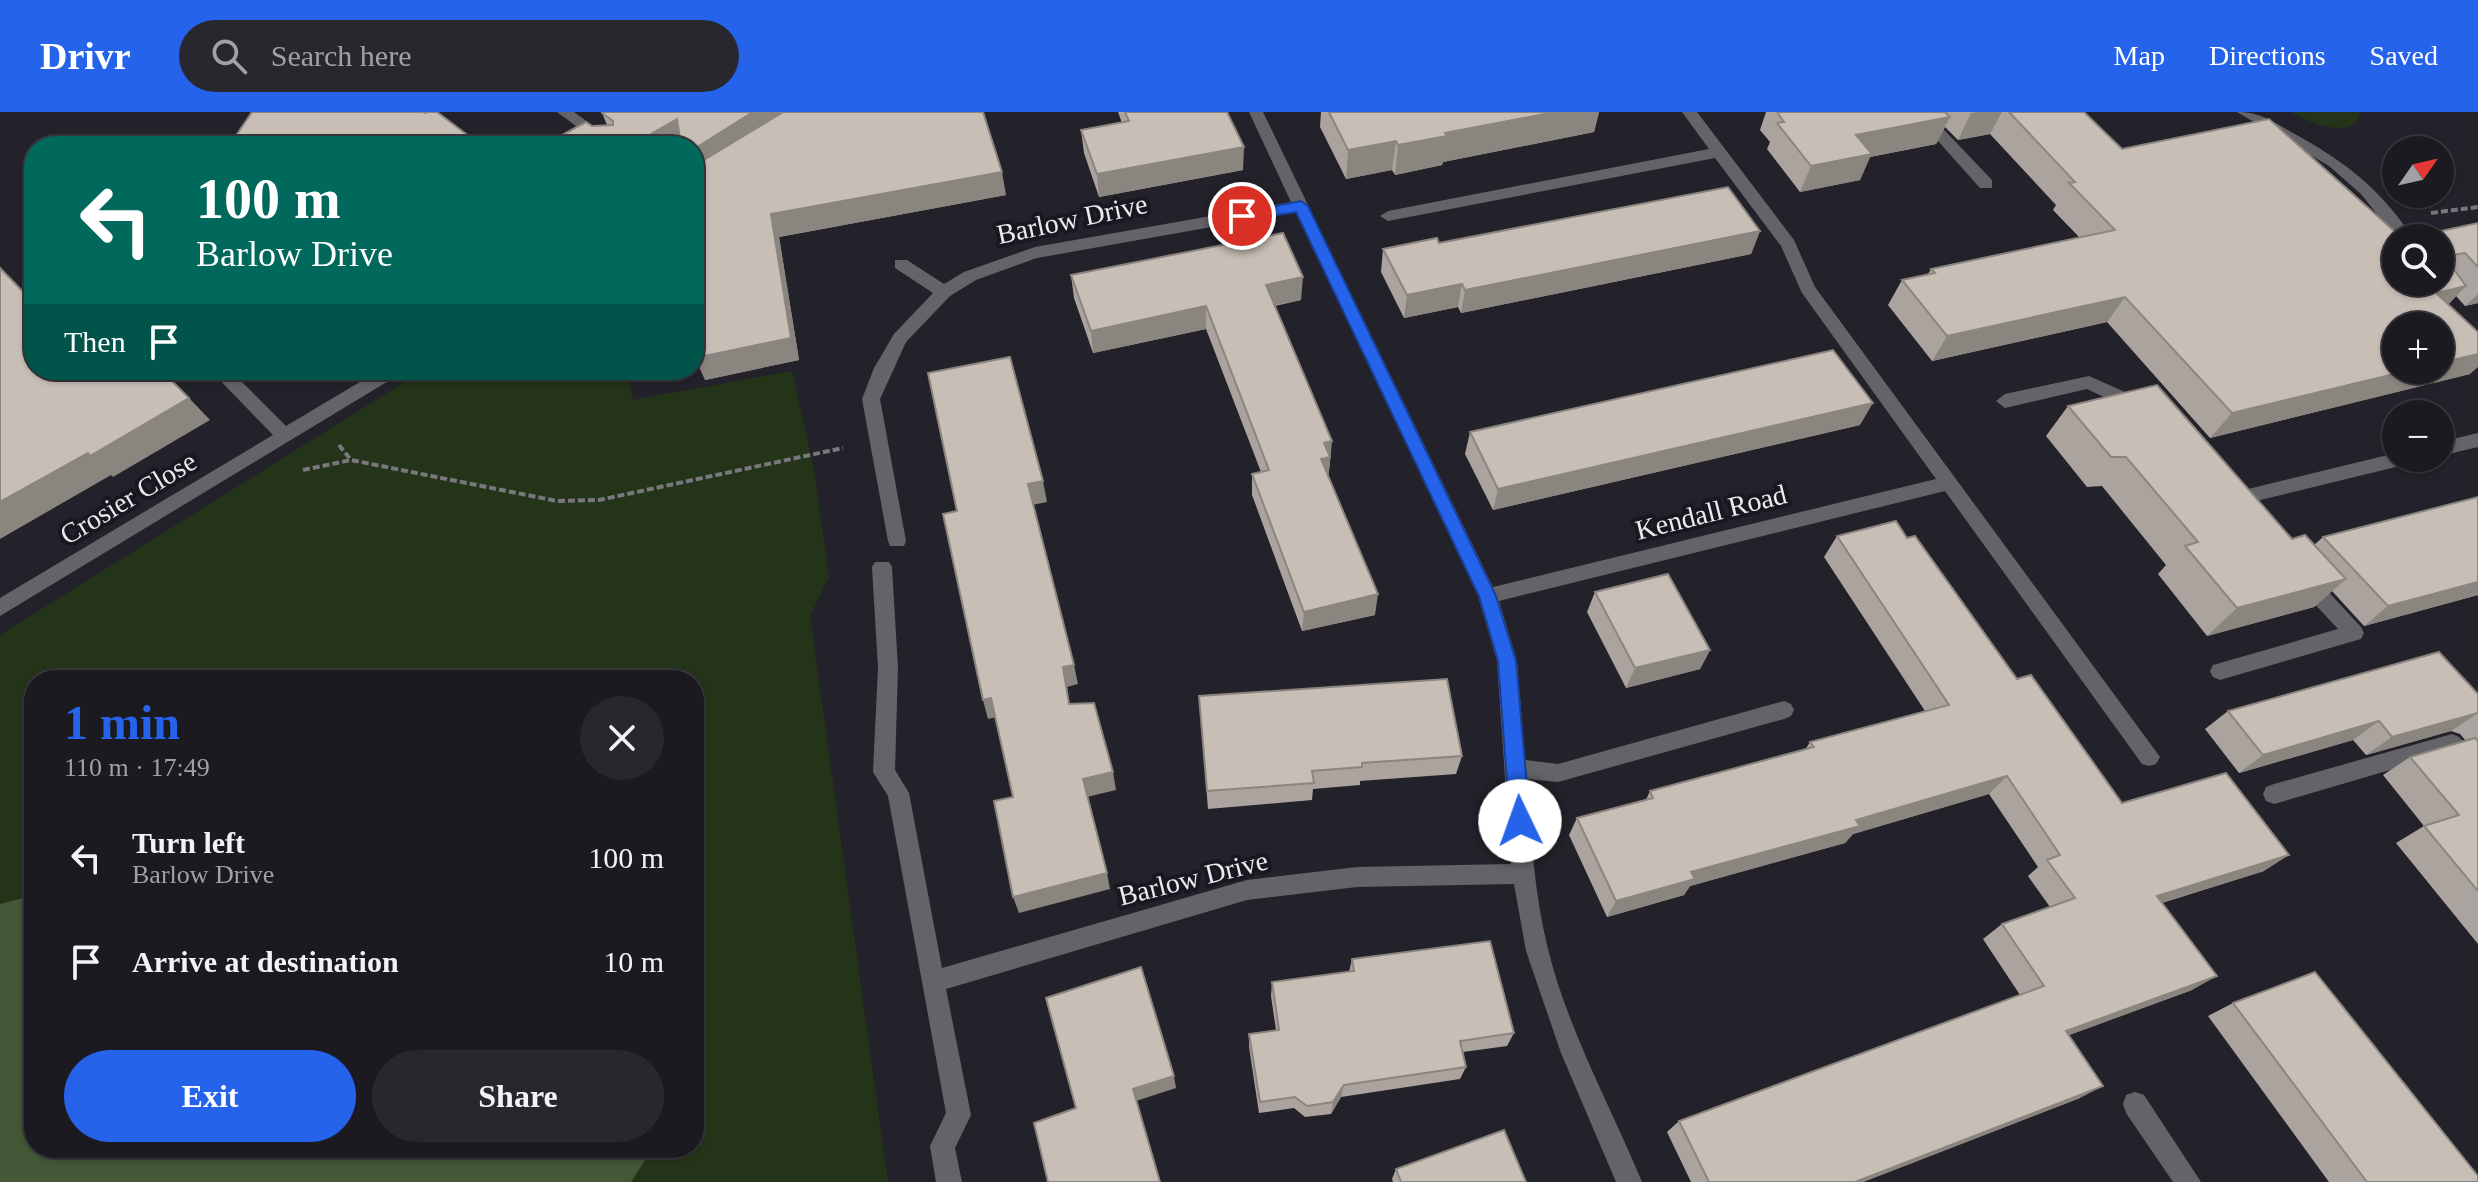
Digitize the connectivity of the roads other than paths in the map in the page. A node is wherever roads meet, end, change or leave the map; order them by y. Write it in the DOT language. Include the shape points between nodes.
graph roads {
  1 [pos="564,112"];
  2 [pos="1256,112"];
  3 [pos="1689,112"];
  4 [pos="1919,112"];
  5 [pos="2244,112"];
  6 [pos="599,136"];
  7 [pos="1719,152"];
  8 [pos="1986,184"];
  9 [pos="1301,206"];
  10 [pos="1388,216"];
  11 [pos="2394,224"];
  12 [pos="901,264"];
  13 [pos="944,292"];
  14 [pos="229,380"];
  15 [pos="377,380"];
  16 [pos="2005,401"];
  17 [pos="2157,420"];
  18 [pos="285,436"];
  19 [pos="2478,440"];
  20 [pos="2454,446"];
  21 [pos="2382,462"];
  22 [pos="1948,483"];
  23 [pos="2252,522"];
  24 [pos="897,541"];
  25 [pos="882,567"];
  26 [pos="2293,567"];
  27 [pos="1488,596"];
  28 [pos="0,608"];
  29 [pos="2220,671"];
  30 [pos="1784,710"];
  31 [pos="2149,757"];
  32 [pos="1517,769"];
  33 [pos="2475,769"];
  34 [pos="2274,794"];
  35 [pos="1523,874"];
  36 [pos="933,982"];
  37 [pos="2135,1104"];
  38 [pos="949,1182"];
  39 [pos="1629,1182"];
  40 [pos="2188,1182"];
  1 -- 6 [label="street"];
  2 -- 9 [label="street"];
  3 -- 7 [label="street"];
  4 -- 8 [label="street"];
  5 -- 11 [label="street" via="2334,162 2367,190"];
  7 -- 10 [label="street"];
  7 -- 22 [label="street" via="1788,244 1808,289"];
  9 -- 13 [label="street, Barlow Drive" via="1035,253 970,276"];
  9 -- 27 [label="street"];
  12 -- 13 [label="street"];
  13 -- 24 [label="street, Barlow Drive" via="900,338 871,399"];
  14 -- 18 [label="street"];
  15 -- 18 [label="street, Crosier Close"];
  16 -- 17 [label="street" via="2089,382 2147,409"];
  18 -- 28 [label="street, Crosier Close"];
  19 -- 20 [label="street"];
  21 -- 23 [label="street" via="2227,494"];
  22 -- 27 [label="street, Kendall Road"];
  22 -- 31 [label="street"];
  25 -- 36 [label="street" via="888,668 884,772 898,793"];
  26 -- 29 [label="street" via="2354,633"];
  27 -- 32 [label="street" via="1507,661"];
  30 -- 32 [label="street" via="1558,773"];
  32 -- 35 [label="street"];
  33 -- 34 [label="street" via="2452,743"];
  35 -- 36 [label="street, Barlow Drive" via="1357,877 1247,890"];
  35 -- 39 [label="street" via="1537,951 1573,1053"];
  36 -- 38 [label="street" via="959,1115 942,1146"];
  37 -- 40 [label="street"];
}
